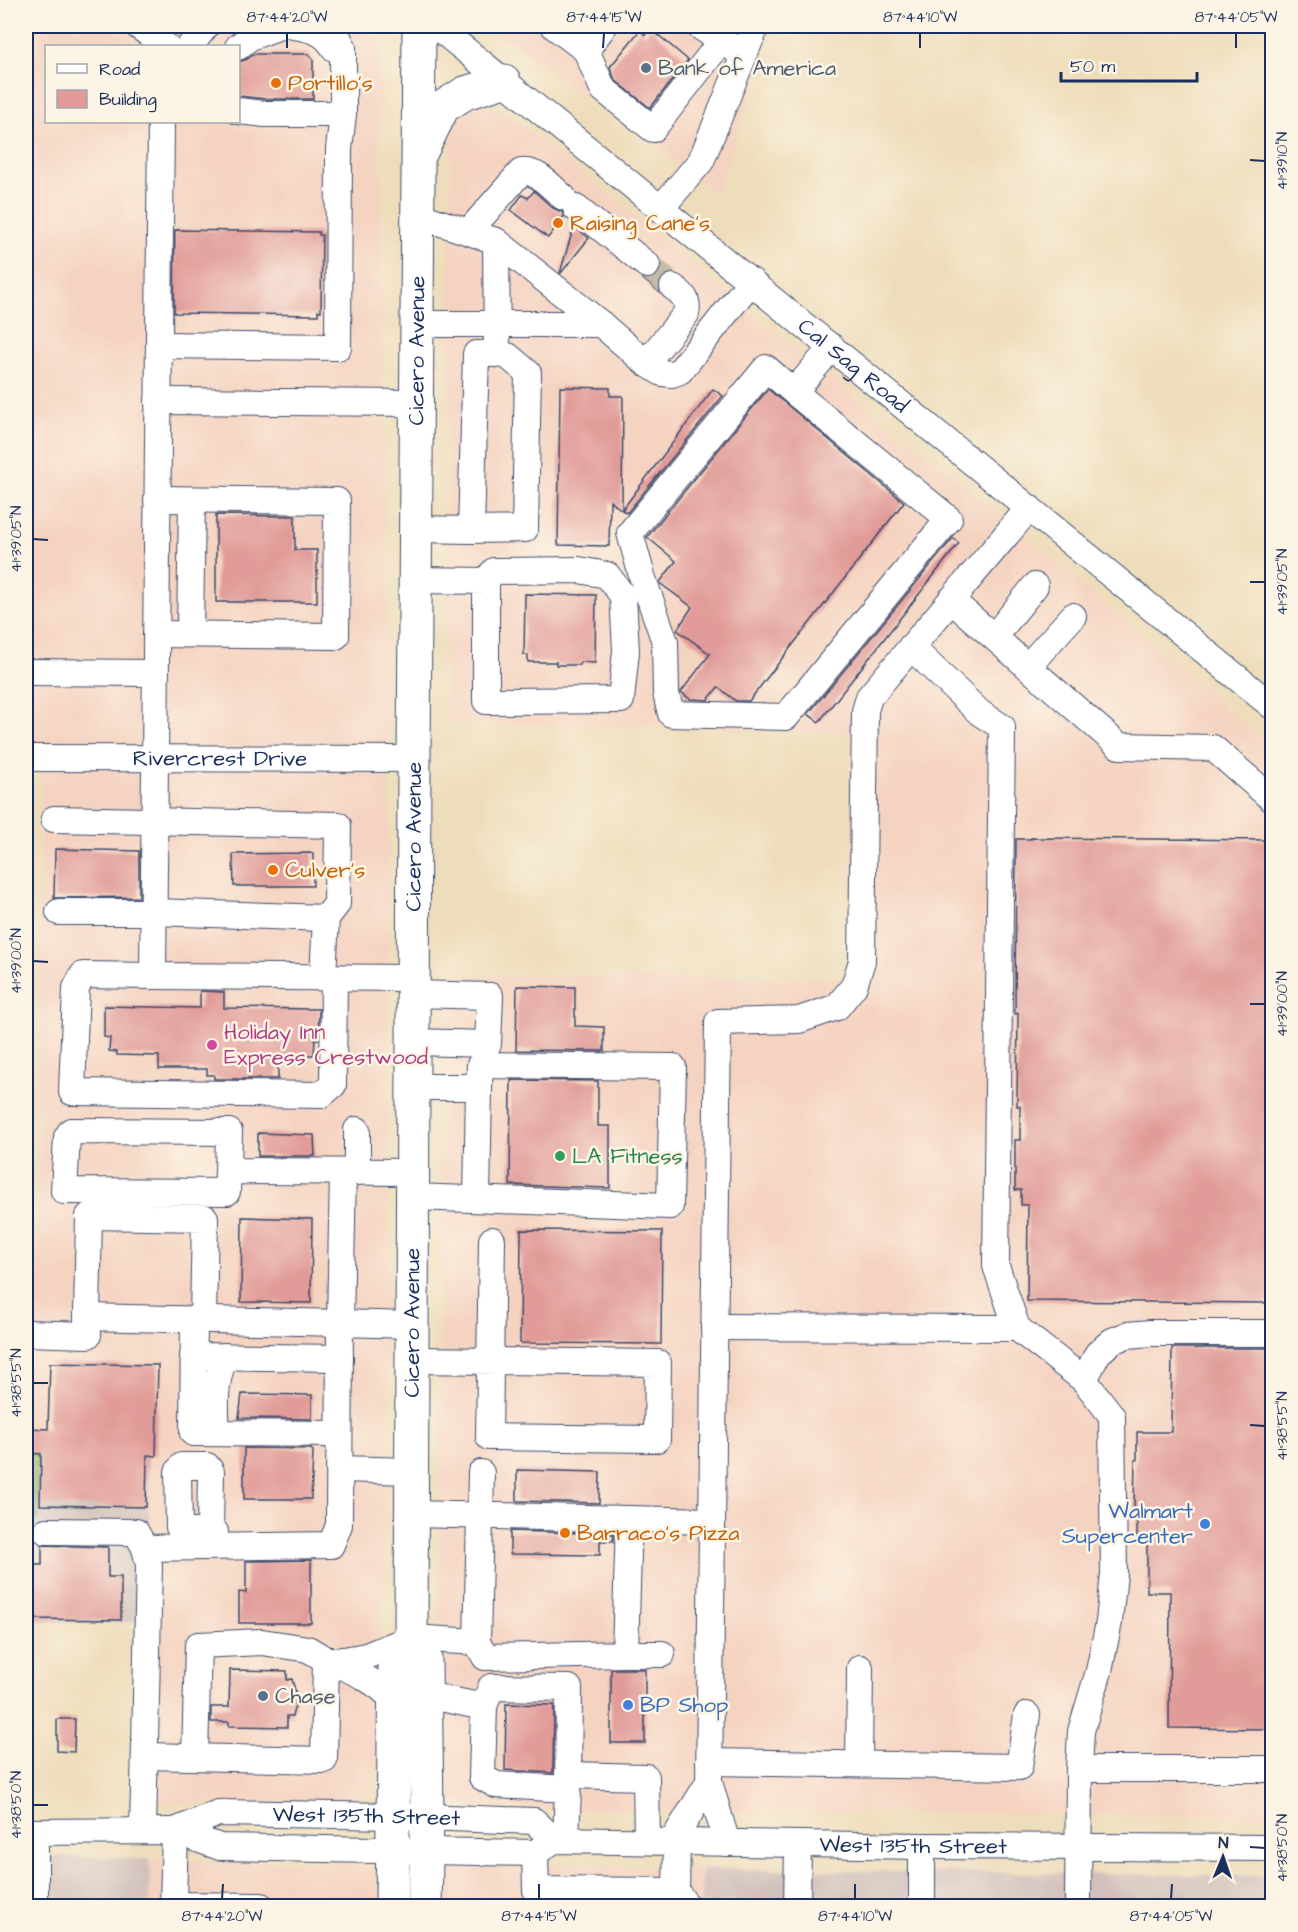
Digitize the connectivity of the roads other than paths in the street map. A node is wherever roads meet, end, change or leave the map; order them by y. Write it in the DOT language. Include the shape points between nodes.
graph roads {
  1 [pos="138,26"];
  2 [pos="206,26"];
  3 [pos="280,26"];
  4 [pos="293,26"];
  5 [pos="326,26"];
  6 [pos="419,26"];
  7 [pos="436,26"];
  8 [pos="554,26"];
  9 [pos="604,26"];
  10 [pos="699,26"];
  11 [pos="756,26"];
  12 [pos="722,40"];
  13 [pos="163,45"];
  14 [pos="191,45"];
  15 [pos="240,45"];
  16 [pos="586,50"];
  17 [pos="744,55"];
  18 [pos="343,64"];
  19 [pos="504,81"];
  20 [pos="240,111"];
  21 [pos="343,114"];
  22 [pos="161,123"];
  23 [pos="418,159"];
  24 [pos="661,208"];
  25 [pos="417,215"];
  26 [pos="469,231"];
  27 [pos="496,241"];
  28 [pos="647,265"];
  29 [pos="751,281"];
  30 [pos="673,286"];
  31 [pos="417,324"];
  32 [pos="495,324"];
  33 [pos="601,324"];
  34 [pos="159,345"];
  35 [pos="832,347"];
  36 [pos="497,354"];
  37 [pos="646,363"];
  38 [pos="794,392"];
  39 [pos="158,401"];
  40 [pos="416,403"];
  41 [pos="158,499"];
  42 [pos="192,500"];
  43 [pos="1029,508"];
  44 [pos="415,529"];
  45 [pos="471,530"];
  46 [pos="415,580"];
  47 [pos="486,581"];
  48 [pos="1035,586"];
  49 [pos="951,600"];
  50 [pos="1073,616"];
  51 [pos="156,634"];
  52 [pos="190,634"];
  53 [pos="994,637"];
  54 [pos="911,647"];
  55 [pos="1028,666"];
  56 [pos="26,672"];
  57 [pos="156,673"];
  58 [pos="1272,706"];
  59 [pos="26,758"];
  60 [pos="155,758"];
  61 [pos="414,759"];
  62 [pos="1272,799"];
  63 [pos="54,819"];
  64 [pos="155,820"];
  65 [pos="59,912"];
  66 [pos="154,912"];
  67 [pos="326,918"];
  68 [pos="153,976"];
  69 [pos="328,977"];
  70 [pos="413,986"];
  71 [pos="413,1042"];
  72 [pos="413,1087"];
  73 [pos="479,1087"];
  74 [pos="357,1130"];
  75 [pos="228,1171"];
  76 [pos="350,1172"];
  77 [pos="413,1185"];
  78 [pos="477,1199"];
  79 [pos="492,1240"];
  80 [pos="87,1317"];
  81 [pos="198,1320"];
  82 [pos="340,1323"];
  83 [pos="412,1325"];
  84 [pos="714,1327"];
  85 [pos="1017,1328"];
  86 [pos="26,1333"];
  87 [pos="1272,1333"];
  88 [pos="193,1356"];
  89 [pos="225,1356"];
  90 [pos="340,1358"];
  91 [pos="412,1360"];
  92 [pos="490,1362"];
  93 [pos="1084,1380"];
  94 [pos="217,1433"];
  95 [pos="339,1434"];
  96 [pos="339,1469"];
  97 [pos="412,1471"];
  98 [pos="481,1473"];
  99 [pos="412,1514"];
  100 [pos="481,1515"];
  101 [pos="629,1519"];
  102 [pos="712,1521"];
  103 [pos="46,1531"];
  104 [pos="210,1532"];
  105 [pos="335,1532"];
  106 [pos="146,1548"];
  107 [pos="477,1642"];
  108 [pos="411,1644"];
  109 [pos="625,1654"];
  110 [pos="662,1654"];
  111 [pos="326,1660"];
  112 [pos="860,1668"];
  113 [pos="426,1695"];
  114 [pos="394,1701"];
  115 [pos="484,1707"];
  116 [pos="1027,1715"];
  117 [pos="145,1756"];
  118 [pos="195,1757"];
  119 [pos="859,1764"];
  120 [pos="1079,1769"];
  121 [pos="1272,1769"];
  122 [pos="709,1772"];
  123 [pos="568,1782"];
  124 [pos="394,1816"];
  125 [pos="427,1817"];
  126 [pos="143,1830"];
  127 [pos="175,1831"];
  128 [pos="30,1832"];
  129 [pos="647,1841"];
  130 [pos="675,1842"];
  131 [pos="727,1843"];
  132 [pos="552,1844"];
  133 [pos="798,1844"];
  134 [pos="922,1846"];
  135 [pos="1078,1847"];
  136 [pos="1272,1848"];
  137 [pos="393,1851"];
  138 [pos="426,1851"];
  139 [pos="536,1898"];
  140 [pos="682,1899"];
  141 [pos="35,1906"];
  142 [pos="173,1906"];
  143 [pos="261,1906"];
  144 [pos="392,1906"];
  145 [pos="425,1906"];
  146 [pos="797,1906"];
  147 [pos="922,1906"];
  148 [pos="1078,1906"];
  1 -- 13 [label="street"];
  2 -- 14 [label="street"];
  3 -- 15 [label="street" via="250,37"];
  4 -- 18 [label="street" via="314,29 330,40"];
  5 -- 18 [label="street" via="336,33 343,47"];
  6 -- 23 [label="main road, Cicero Avenue"];
  7 -- 19 [label="street, Cal Sag Road"];
  8 -- 16 [label="street"];
  9 -- 16 [label="street"];
  10 -- 12 [label="street"];
  11 -- 17 [label="street"];
  12 -- 16 [label="street" via="653,129 603,88"];
  12 -- 17 [label="street"];
  17 -- 24 [label="street" via="701,161"];
  18 -- 21 [label="street"];
  19 -- 23 [label="main road" via="465,93 443,107"];
  19 -- 24 [label="street, Cal Sag Road"];
  20 -- 21 [label="street"];
  21 -- 34 [label="street" via="339,150 338,347"];
  22 -- 34 [label="street"];
  23 -- 25 [label="main road, Cicero Avenue"];
  24 -- 29 [label="street, Cal Sag Road"];
  25 -- 26 [label="street"];
  25 -- 31 [label="main road, Cicero Avenue"];
  26 -- 27 [label="street"];
  26 -- 28 [label="street" via="521,172 527,171"];
  27 -- 32 [label="street"];
  27 -- 33 [label="street"];
  29 -- 35 [label="street, Cal Sag Road"];
  29 -- 37 [label="street" via="680,371 662,373"];
  30 -- 37 [label="street" via="685,296 686,314"];
  31 -- 32 [label="street"];
  31 -- 40 [label="main road, Cicero Avenue"];
  32 -- 33 [label="street"];
  32 -- 36 [label="street"];
  33 -- 37 [label="street"];
  34 -- 39 [label="street"];
  35 -- 38 [label="street"];
  35 -- 43 [label="street, Cal Sag Road"];
  36 -- 45 [label="street" via="476,354"];
  36 -- 45 [label="street" via="508,356 528,373 525,530"];
  38 -- 38 [label="street" via="949,519 786,717 671,714 666,693 665,642 630,532 766,368"];
  39 -- 40 [label="street"];
  39 -- 41 [label="street"];
  40 -- 44 [label="main road, Cicero Avenue"];
  41 -- 42 [label="street"];
  41 -- 51 [label="street"];
  42 -- 52 [label="street"];
  42 -- 52 [label="street" via="337,501 336,636"];
  43 -- 49 [label="street"];
  43 -- 58 [label="street, Cal Sag Road"];
  44 -- 45 [label="street"];
  44 -- 46 [label="main road, Cicero Avenue"];
  46 -- 47 [label="street"];
  46 -- 61 [label="main road, Cicero Avenue"];
  47 -- 47 [label="street" via="486,701 621,700 624,673 615,657 615,623 612,607 601,590 590,584"];
  48 -- 53 [label="street"];
  49 -- 53 [label="street"];
  49 -- 54 [label="street"];
  50 -- 55 [label="street"];
  51 -- 52 [label="street"];
  51 -- 57 [label="street"];
  53 -- 55 [label="street"];
  54 -- 84 [label="street" via="869,697 865,711 862,961 854,986 837,1007 799,1020 718,1022"];
  54 -- 85 [label="street" via="980,713 1002,727 996,1266"];
  55 -- 62 [label="street" via="1119,746 1213,748"];
  56 -- 57 [label="street"];
  57 -- 60 [label="street"];
  59 -- 60 [label="street, Rivercrest Drive"];
  60 -- 61 [label="street, Rivercrest Drive"];
  60 -- 64 [label="street"];
  61 -- 70 [label="main road, Cicero Avenue"];
  63 -- 64 [label="street"];
  64 -- 66 [label="street"];
  64 -- 67 [label="street" via="338,825 337,904"];
  65 -- 66 [label="street"];
  66 -- 67 [label="street"];
  66 -- 68 [label="street"];
  67 -- 69 [label="street"];
  68 -- 69 [label="street"];
  68 -- 69 [label="street" via="82,975 75,988 72,1092 321,1095 333,1085"];
  69 -- 70 [label="street"];
  70 -- 71 [label="main road, Cicero Avenue"];
  70 -- 71 [label="street" via="490,996 488,1044"];
  71 -- 72 [label="main road, Cicero Avenue"];
  72 -- 73 [label="street"];
  72 -- 77 [label="main road, Cicero Avenue"];
  73 -- 78 [label="street"];
  73 -- 78 [label="street" via="480,1065 673,1067 670,1206"];
  74 -- 76 [label="street"];
  75 -- 75 [label="street" via="227,1192 64,1191 67,1137 71,1131 229,1132"];
  75 -- 76 [label="street"];
  76 -- 77 [label="street"];
  76 -- 82 [label="street"];
  77 -- 78 [label="street"];
  77 -- 83 [label="main road, Cicero Avenue"];
  79 -- 92 [label="street"];
  80 -- 81 [label="street"];
  80 -- 81 [label="street" via="89,1216 205,1218"];
  80 -- 86 [label="street" via="87,1335"];
  81 -- 82 [label="street"];
  81 -- 88 [label="street"];
  82 -- 83 [label="street"];
  82 -- 90 [label="street"];
  83 -- 91 [label="main road, Cicero Avenue"];
  84 -- 85 [label="street"];
  84 -- 102 [label="street"];
  85 -- 93 [label="street"];
  87 -- 93 [label="street" via="1127,1335 1098,1353"];
  88 -- 89 [label="street"];
  88 -- 94 [label="street" via="193,1432"];
  89 -- 90 [label="street"];
  89 -- 94 [label="street" via="215,1401"];
  90 -- 95 [label="street"];
  91 -- 92 [label="street"];
  91 -- 97 [label="main road, Cicero Avenue"];
  92 -- 92 [label="street" via="658,1364 657,1439 489,1437"];
  93 -- 120 [label="street" via="1112,1416 1114,1574 1099,1671 1081,1731"];
  94 -- 95 [label="street"];
  95 -- 96 [label="street"];
  96 -- 97 [label="street"];
  96 -- 105 [label="street" via="339,1525"];
  97 -- 99 [label="main road, Cicero Avenue"];
  98 -- 100 [label="street"];
  99 -- 100 [label="street"];
  99 -- 108 [label="main road, Cicero Avenue"];
  100 -- 101 [label="street"];
  100 -- 107 [label="street"];
  101 -- 102 [label="street"];
  101 -- 109 [label="street"];
  102 -- 122 [label="street"];
  103 -- 106 [label="street" via="136,1532"];
  104 -- 105 [label="street"];
  105 -- 106 [label="street" via="331,1545"];
  106 -- 117 [label="street" via="149,1565"];
  107 -- 108 [label="street"];
  107 -- 109 [label="street" via="485,1658"];
  108 -- 111 [label="street" via="366,1656"];
  108 -- 113 [label="main road" via="425,1659"];
  108 -- 114 [label="main road" via="395,1665"];
  109 -- 110 [label="street"];
  111 -- 114 [label="street" via="359,1673"];
  111 -- 118 [label="street" via="324,1760"];
  111 -- 118 [label="street" via="308,1649 262,1642 198,1645"];
  112 -- 119 [label="street"];
  113 -- 115 [label="street"];
  113 -- 125 [label="main road"];
  114 -- 124 [label="main road"];
  115 -- 123 [label="street" via="482,1777 496,1785"];
  115 -- 123 [label="street" via="491,1687 569,1688"];
  116 -- 119 [label="street" via="1019,1767"];
  117 -- 118 [label="street"];
  117 -- 126 [label="street"];
  119 -- 122 [label="street"];
  120 -- 121 [label="street"];
  120 -- 135 [label="street"];
  122 -- 130 [label="street"];
  122 -- 131 [label="street"];
  123 -- 129 [label="street" via="646,1777"];
  123 -- 132 [label="street"];
  124 -- 125 [label="street, West 135th Street"];
  124 -- 127 [label="street, West 135th Street" via="218,1813"];
  124 -- 137 [label="main road"];
  125 -- 132 [label="street, West 135th Street" via="534,1821"];
  125 -- 138 [label="main road"];
  126 -- 127 [label="street, West 135th Street"];
  126 -- 128 [label="street, West 135th Street"];
  127 -- 137 [label="street, West 135th Street" via="220,1847"];
  127 -- 142 [label="street"];
  128 -- 141 [label="street"];
  129 -- 130 [label="street, West 135th Street"];
  129 -- 132 [label="street, West 135th Street"];
  130 -- 131 [label="street, West 135th Street"];
  130 -- 140 [label="street"];
  131 -- 133 [label="street, West 135th Street"];
  132 -- 138 [label="street, West 135th Street"];
  132 -- 139 [label="street"];
  133 -- 134 [label="street, West 135th Street"];
  133 -- 146 [label="street"];
  134 -- 135 [label="street, West 135th Street"];
  134 -- 147 [label="street"];
  135 -- 136 [label="street, West 135th Street"];
  135 -- 148 [label="street"];
  137 -- 138 [label="street, West 135th Street"];
  137 -- 144 [label="main road"];
  138 -- 145 [label="main road"];
  139 -- 140 [label="street"];
  142 -- 143 [label="street"];
}
